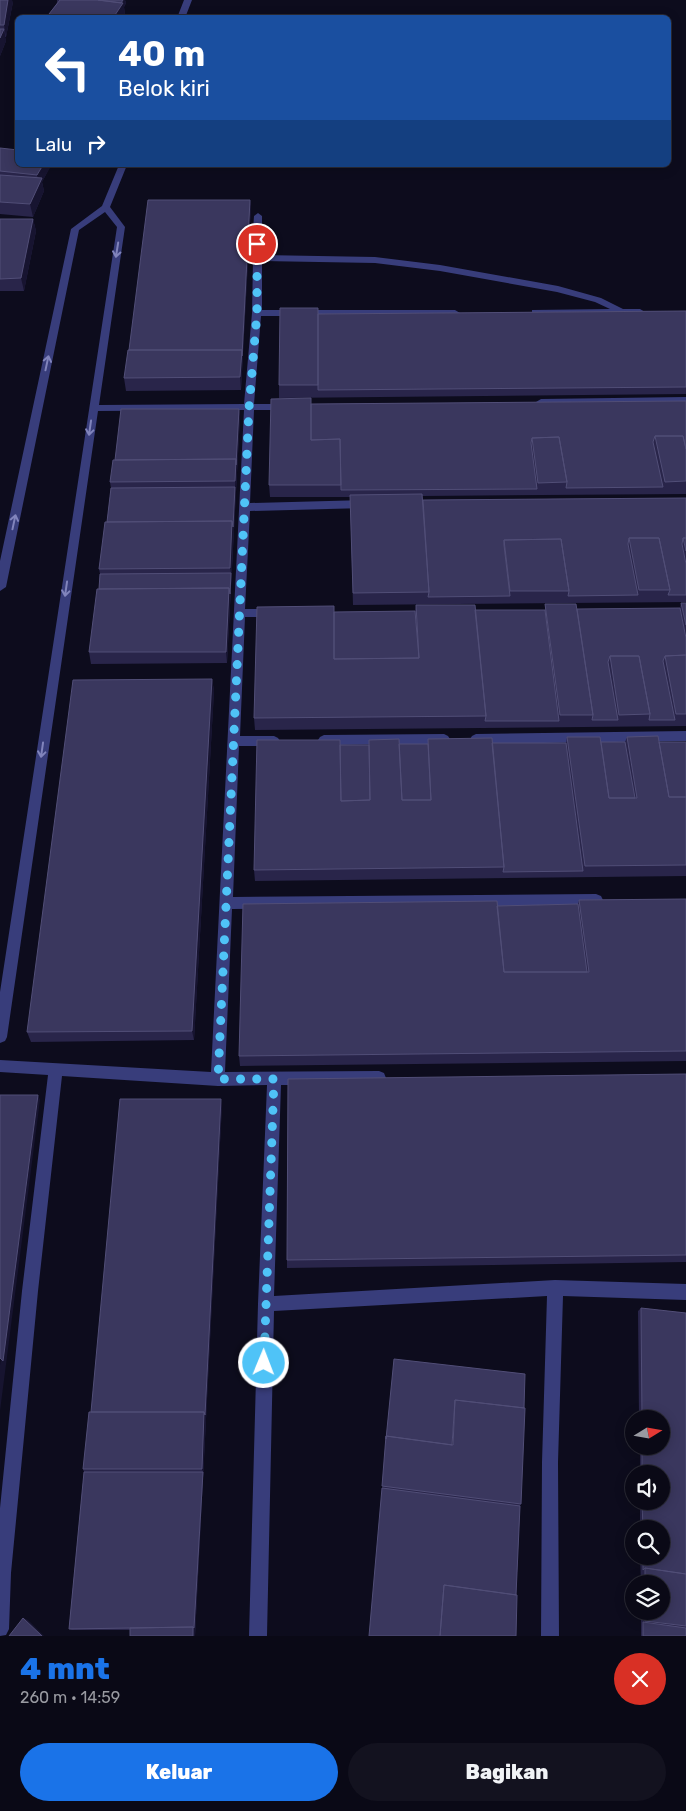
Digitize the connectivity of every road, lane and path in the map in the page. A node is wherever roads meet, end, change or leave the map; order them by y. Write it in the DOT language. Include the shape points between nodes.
graph roads {
  1 [pos="188,0"];
  2 [pos="182,15"];
  3 [pos="122,167"];
  4 [pos="106,207"];
  5 [pos="258,216"];
  6 [pos="256,258"];
  7 [pos="621,311"];
  8 [pos="529,312"];
  9 [pos="649,312"];
  10 [pos="257,313"];
  11 [pos="462,313"];
  12 [pos="686,400"];
  13 [pos="527,403"];
  14 [pos="298,407"];
  15 [pos="93,408"];
  16 [pos="249,408"];
  17 [pos="382,504"];
  18 [pos="244,507"];
  19 [pos="0,587"];
  20 [pos="280,612"];
  21 [pos="240,613"];
  22 [pos="686,736"];
  23 [pos="312,740"];
  24 [pos="234,741"];
  25 [pos="283,741"];
  26 [pos="606,900"];
  27 [pos="226,903"];
  28 [pos="0,1037"];
  29 [pos="0,1066"];
  30 [pos="56,1070"];
  31 [pos="391,1078"];
  32 [pos="218,1079"];
  33 [pos="274,1079"];
  34 [pos="555,1288"];
  35 [pos="686,1292"];
  36 [pos="266,1304"];
  37 [pos="0,1629"];
  38 [pos="258,1636"];
  39 [pos="550,1636"];
  1 -- 2 [label="street"];
  3 -- 4 [label="street"];
  4 -- 15 [label="street, one-way" via="121,227"];
  19 -- 4 [label="street, one-way" via="75,229"];
  5 -- 6 [label="street"];
  6 -- 7 [label="street" via="375,260 440,268 558,289 598,300"];
  6 -- 10 [label="street"];
  7 -- 8 [label="street"];
  7 -- 9 [label="street"];
  10 -- 11 [label="street"];
  10 -- 16 [label="street"];
  12 -- 13 [label="street"];
  14 -- 16 [label="street"];
  15 -- 16 [label="street"];
  15 -- 28 [label="street, one-way"];
  16 -- 18 [label="street"];
  17 -- 18 [label="street"];
  18 -- 21 [label="street"];
  20 -- 21 [label="street"];
  21 -- 24 [label="street"];
  22 -- 23 [label="street"];
  24 -- 25 [label="street"];
  24 -- 27 [label="street"];
  26 -- 27 [label="street"];
  27 -- 32 [label="street"];
  29 -- 30 [label="street"];
  30 -- 32 [label="street"];
  30 -- 37 [label="street" via="31,1281 2,1573"];
  31 -- 33 [label="street"];
  32 -- 33 [label="street"];
  33 -- 36 [label="street"];
  34 -- 35 [label="street"];
  34 -- 36 [label="street"];
  34 -- 39 [label="street"];
  36 -- 38 [label="street"];
}
